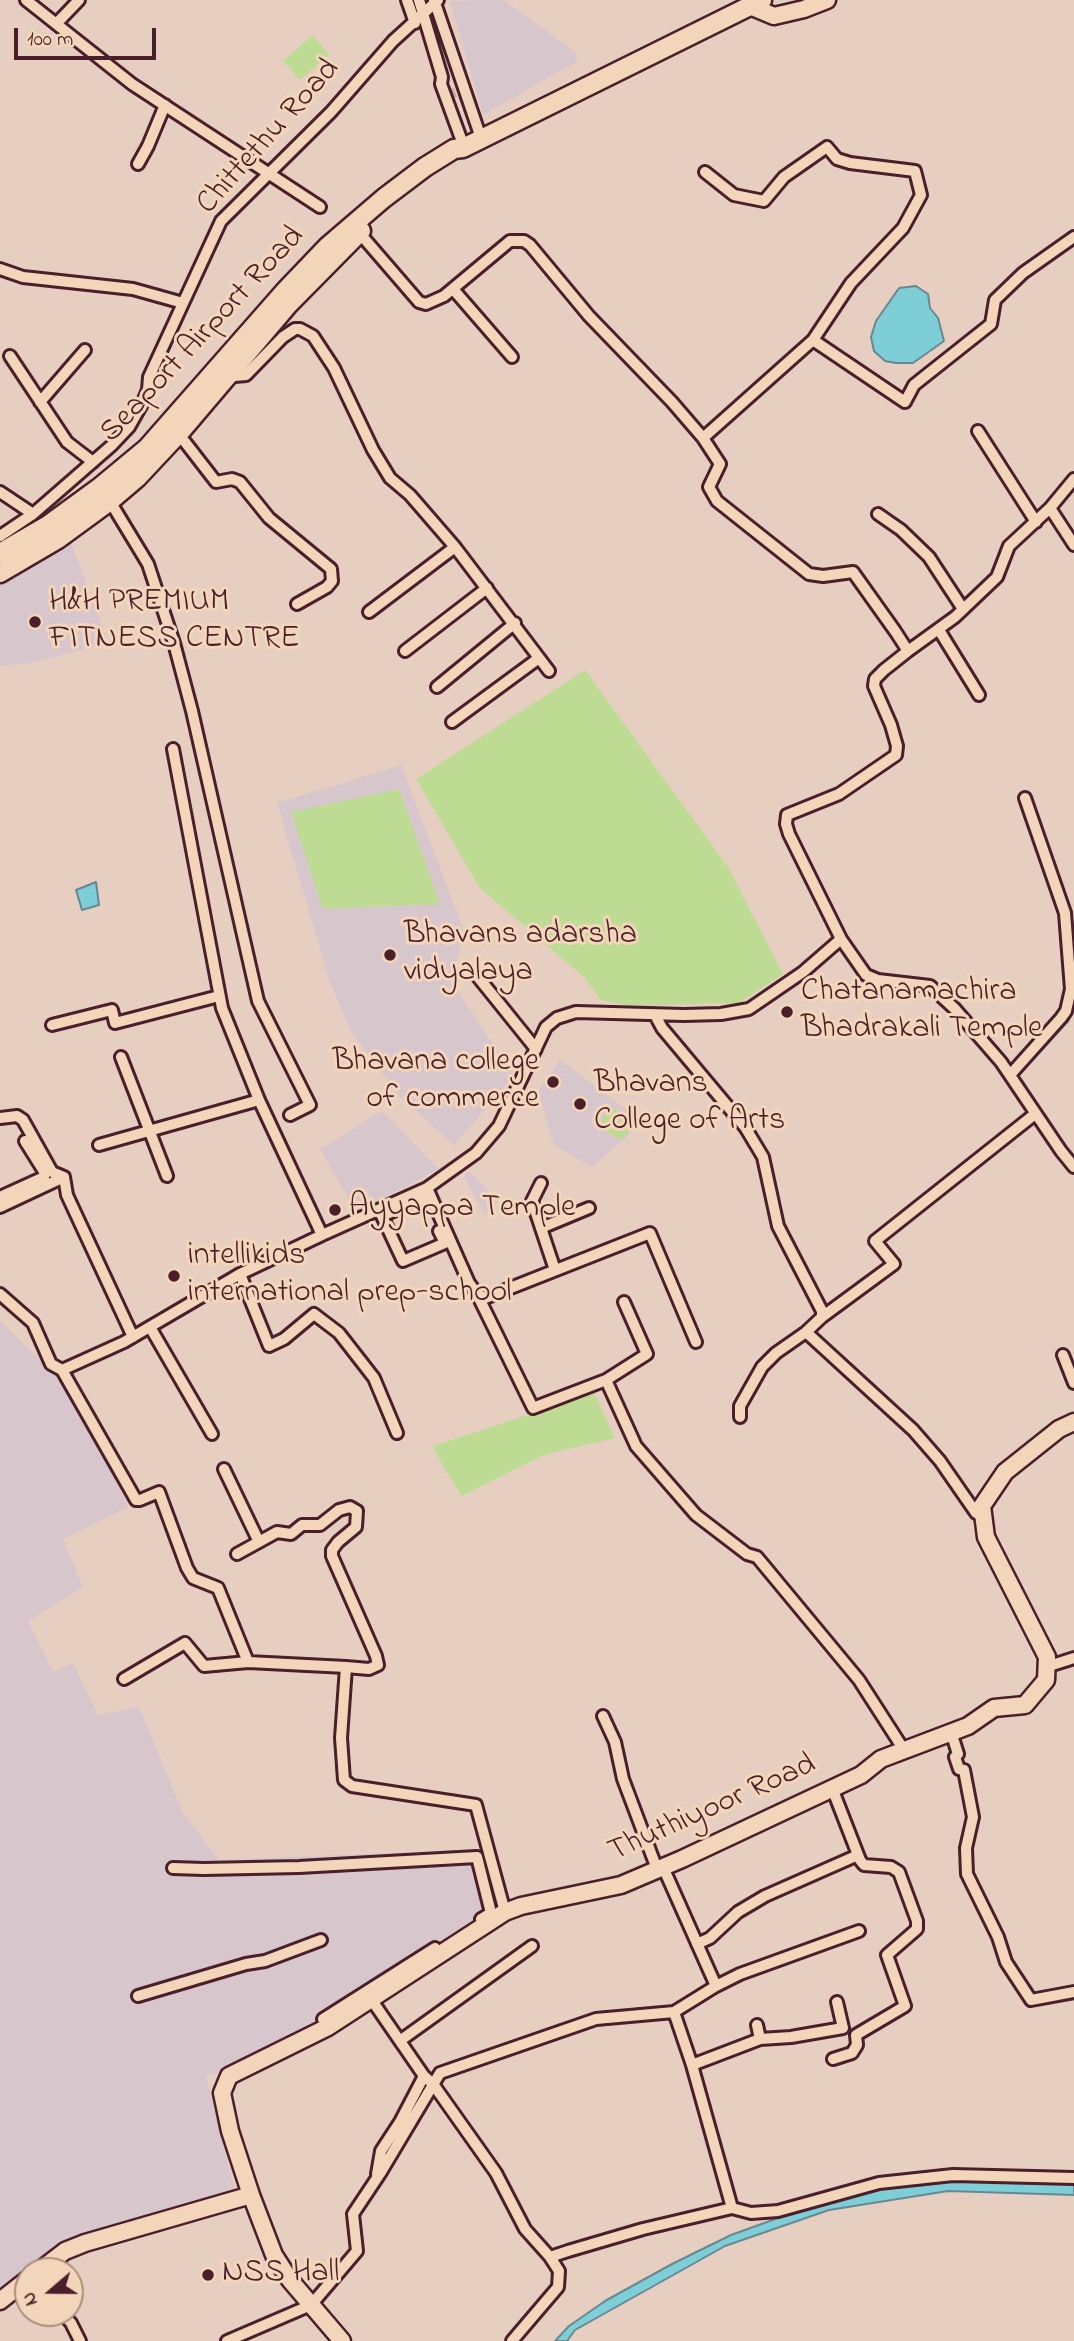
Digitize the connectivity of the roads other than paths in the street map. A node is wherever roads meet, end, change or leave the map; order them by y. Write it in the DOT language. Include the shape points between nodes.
graph roads {
  1 [pos="26,0"];
  2 [pos="79,0"];
  3 [pos="407,0"];
  4 [pos="419,0"];
  5 [pos="827,0"];
  6 [pos="436,1"];
  7 [pos="756,3"];
  8 [pos="419,19"];
  9 [pos="56,24"];
  10 [pos="457,71"];
  11 [pos="442,77"];
  12 [pos="457,98"];
  13 [pos="165,105"];
  14 [pos="481,138"];
  15 [pos="458,150"];
  16 [pos="138,164"];
  17 [pos="705,172"];
  18 [pos="268,174"];
  19 [pos="320,207"];
  20 [pos="355,229"];
  21 [pos="1074,237"];
  22 [pos="0,269"];
  23 [pos="453,289"];
  24 [pos="183,303"];
  25 [pos="813,340"];
  26 [pos="85,350"];
  27 [pos="10,356"];
  28 [pos="512,357"];
  29 [pos="225,369"];
  30 [pos="40,402"];
  31 [pos="978,431"];
  32 [pos="703,438"];
  33 [pos="185,442"];
  34 [pos="93,462"];
  35 [pos="1074,479"];
  36 [pos="0,492"];
  37 [pos="105,494"];
  38 [pos="1050,508"];
  39 [pos="33,514"];
  40 [pos="878,514"];
  41 [pos="1036,522"];
  42 [pos="0,536"];
  43 [pos="1074,545"];
  44 [pos="455,547"];
  45 [pos="0,553"];
  46 [pos="0,573"];
  47 [pos="487,588"];
  48 [pos="297,604"];
  49 [pos="963,609"];
  50 [pos="369,612"];
  51 [pos="515,623"];
  52 [pos="939,630"];
  53 [pos="405,651"];
  54 [pos="908,652"];
  55 [pos="539,658"];
  56 [pos="549,671"];
  57 [pos="437,687"];
  58 [pos="979,695"];
  59 [pos="452,722"];
  60 [pos="173,749"];
  61 [pos="1025,798"];
  62 [pos="841,939"];
  63 [pos="478,976"];
  64 [pos="219,996"];
  65 [pos="655,1015"];
  66 [pos="52,1026"];
  67 [pos="536,1049"];
  68 [pos="121,1057"];
  69 [pos="1010,1075"];
  70 [pos="259,1100"];
  71 [pos="1035,1114"];
  72 [pos="290,1115"];
  73 [pos="0,1118"];
  74 [pos="151,1131"];
  75 [pos="25,1141"];
  76 [pos="99,1145"];
  77 [pos="1074,1167"];
  78 [pos="167,1176"];
  79 [pos="64,1177"];
  80 [pos="541,1182"];
  81 [pos="424,1192"];
  82 [pos="0,1197"];
  83 [pos="0,1207"];
  84 [pos="589,1208"];
  85 [pos="541,1228"];
  86 [pos="322,1236"];
  87 [pos="555,1270"];
  88 [pos="240,1274"];
  89 [pos="1,1292"];
  90 [pos="477,1294"];
  91 [pos="624,1302"];
  92 [pos="822,1317"];
  93 [pos="150,1327"];
  94 [pos="806,1332"];
  95 [pos="133,1337"];
  96 [pos="696,1342"];
  97 [pos="1063,1355"];
  98 [pos="62,1370"];
  99 [pos="606,1380"];
  100 [pos="1074,1383"];
  101 [pos="740,1417"];
  102 [pos="1074,1422"];
  103 [pos="397,1433"];
  104 [pos="212,1434"];
  105 [pos="224,1468"];
  106 [pos="983,1516"];
  107 [pos="259,1542"];
  108 [pos="237,1554"];
  109 [pos="1074,1658"];
  110 [pos="247,1662"];
  111 [pos="346,1667"];
  112 [pos="1046,1667"];
  113 [pos="124,1679"];
  114 [pos="603,1716"];
  115 [pos="951,1731"];
  116 [pos="904,1749"];
  117 [pos="832,1788"];
  118 [pos="858,1855"];
  119 [pos="173,1868"];
  120 [pos="660,1868"];
  121 [pos="505,1912"];
  122 [pos="859,1931"];
  123 [pos="321,1940"];
  124 [pos="697,1944"];
  125 [pos="532,1947"];
  126 [pos="716,1986"];
  127 [pos="1074,1992"];
  128 [pos="138,1996"];
  129 [pos="372,1999"];
  130 [pos="836,2002"];
  131 [pos="674,2012"];
  132 [pos="757,2025"];
  133 [pos="328,2027"];
  134 [pos="760,2039"];
  135 [pos="401,2040"];
  136 [pos="833,2059"];
  137 [pos="692,2064"];
  138 [pos="424,2076"];
  139 [pos="433,2084"];
  140 [pos="1074,2178"];
  141 [pos="375,2183"];
  142 [pos="251,2195"];
  143 [pos="732,2208"];
  144 [pos="57,2257"];
  145 [pos="550,2257"];
  146 [pos="14,2290"];
  147 [pos="0,2301"];
  148 [pos="311,2305"];
  149 [pos="227,2341"];
  150 [pos="342,2341"];
  151 [pos="512,2341"];
  1 -- 9 [label="street"];
  2 -- 9 [label="street"];
  3 -- 8 [label="street"];
  4 -- 8 [label="street"];
  5 -- 7 [label="main road" via="774,16"];
  6 -- 8 [label="street, Chittethu Road"];
  6 -- 10 [label="street"];
  7 -- 14 [label="main road, Seaport Airport Road"];
  8 -- 11 [label="street"];
  8 -- 18 [label="street, Chittethu Road"];
  9 -- 13 [label="street"];
  10 -- 12 [label="street"];
  10 -- 12 [label="street" via="468,97"];
  11 -- 12 [label="street"];
  11 -- 12 [label="street" via="447,103"];
  12 -- 14 [label="street"];
  12 -- 15 [label="street"];
  13 -- 16 [label="street"];
  13 -- 18 [label="street"];
  14 -- 15 [label="main road, Seaport Airport Road"];
  15 -- 20 [label="main road, Seaport Airport Road" via="425,167"];
  17 -- 25 [label="street" via="734,195 764,201 784,177 827,147 837,159 850,163 915,171 921,195 903,228 851,283"];
  18 -- 19 [label="street"];
  18 -- 24 [label="street, Chittethu Road" via="221,221"];
  20 -- 23 [label="street" via="419,302 436,301"];
  20 -- 29 [label="main road, Seaport Airport Road" via="285,291"];
  21 -- 25 [label="street" via="1023,273 995,300 991,324 914,385 905,402"];
  22 -- 24 [label="street" via="23,277 133,289"];
  23 -- 28 [label="street"];
  23 -- 32 [label="street" via="500,247 524,241"];
  24 -- 34 [label="street, Chittethu Road" via="129,427"];
  25 -- 32 [label="street"];
  26 -- 30 [label="street"];
  27 -- 30 [label="street"];
  29 -- 37 [label="main road, Seaport Airport Road"];
  29 -- 44 [label="street" via="235,376 246,375 290,331 300,329 313,336 386,472"];
  30 -- 34 [label="street" via="67,442"];
  31 -- 41 [label="street"];
  32 -- 54 [label="street" via="720,464 709,487 718,502 808,574 853,572"];
  33 -- 48 [label="street" via="216,482 240,482 269,518 331,569 332,581 327,587"];
  34 -- 39 [label="street, Chittethu Road"];
  35 -- 38 [label="street"];
  36 -- 39 [label="street"];
  37 -- 45 [label="main road, Seaport Airport Road"];
  37 -- 46 [label="main road" via="58,539"];
  37 -- 72 [label="street" via="148,564 174,643 258,1001 310,1105"];
  38 -- 41 [label="street"];
  38 -- 43 [label="street"];
  39 -- 42 [label="street, Chittethu Road"];
  40 -- 49 [label="street" via="929,557"];
  41 -- 49 [label="street" via="1009,546 997,577"];
  44 -- 47 [label="street"];
  44 -- 50 [label="street"];
  47 -- 51 [label="street"];
  47 -- 53 [label="street"];
  49 -- 52 [label="street"];
  51 -- 55 [label="street"];
  51 -- 57 [label="street"];
  52 -- 54 [label="street"];
  52 -- 58 [label="street"];
  54 -- 62 [label="street" via="884,670 874,686 891,725 896,755 839,794 788,815 789,834"];
  55 -- 56 [label="street"];
  55 -- 59 [label="street"];
  60 -- 64 [label="street"];
  61 -- 69 [label="street" via="1065,914 1071,989 1062,1018"];
  62 -- 65 [label="street" via="749,1009"];
  62 -- 69 [label="street" via="866,975 930,986 956,1009"];
  63 -- 67 [label="street"];
  64 -- 66 [label="street" via="115,1023 112,1010"];
  64 -- 70 [label="street"];
  65 -- 67 [label="street" via="576,1012 556,1018 546,1027"];
  65 -- 92 [label="street" via="745,1126 763,1157 778,1226"];
  67 -- 81 [label="street" via="499,1126 476,1153"];
  68 -- 74 [label="street"];
  69 -- 71 [label="street"];
  70 -- 74 [label="street"];
  70 -- 86 [label="street"];
  71 -- 77 [label="street"];
  71 -- 92 [label="street" via="875,1241 894,1264"];
  73 -- 79 [label="street" via="23,1120 52,1172"];
  74 -- 76 [label="street"];
  74 -- 78 [label="street"];
  75 -- 82 [label="street" via="44,1177"];
  79 -- 83 [label="street"];
  79 -- 95 [label="street" via="67,1195"];
  80 -- 85 [label="street" via="532,1201"];
  81 -- 81 [label="street" via="444,1243 403,1261 382,1216"];
  81 -- 86 [label="street"];
  81 -- 90 [label="street"];
  84 -- 85 [label="street"];
  85 -- 87 [label="street"];
  86 -- 88 [label="street"];
  87 -- 90 [label="street" via="485,1298"];
  87 -- 96 [label="street" via="650,1233"];
  88 -- 93 [label="street"];
  88 -- 103 [label="street" via="269,1346 314,1314 340,1333 374,1378"];
  89 -- 98 [label="street" via="33,1323 51,1364"];
  90 -- 99 [label="street" via="533,1408"];
  91 -- 99 [label="street" via="647,1354"];
  92 -- 94 [label="street"];
  93 -- 95 [label="street"];
  93 -- 104 [label="street"];
  94 -- 101 [label="street" via="762,1367 740,1406"];
  94 -- 106 [label="street" via="913,1430 976,1513"];
  95 -- 98 [label="street"];
  97 -- 100 [label="street"];
  98 -- 110 [label="street" via="136,1500 159,1492 187,1568 193,1578 218,1588"];
  99 -- 116 [label="street" via="636,1446 696,1515 747,1555 757,1557 859,1680"];
  102 -- 106 [label="main road" via="1005,1472 982,1506"];
  105 -- 107 [label="street"];
  106 -- 112 [label="main road" via="986,1537 1046,1657"];
  107 -- 108 [label="street"];
  107 -- 111 [label="street" via="277,1532 291,1534 302,1525 320,1525 340,1510 357,1510 356,1527 338,1542 332,1556 378,1665"];
  109 -- 112 [label="street"];
  110 -- 111 [label="street"];
  110 -- 113 [label="street" via="205,1666 185,1643"];
  111 -- 121 [label="street" via="341,1738 344,1780 352,1786 476,1805"];
  112 -- 115 [label="main road, Thuthiyoor Road" via="1046,1679 1025,1705 994,1708 968,1726"];
  114 -- 120 [label="street"];
  115 -- 116 [label="main road, Thuthiyoor Road"];
  115 -- 127 [label="street" via="958,1754 954,1757 964,1770 973,1817 965,1848 967,1874 1006,1962 1031,2000"];
  116 -- 117 [label="main road, Thuthiyoor Road"];
  117 -- 118 [label="street"];
  117 -- 120 [label="main road, Thuthiyoor Road"];
  118 -- 124 [label="street" via="765,1896"];
  118 -- 136 [label="street" via="864,1866 891,1867 899,1872 917,1921 916,1929 887,1955 905,2006 856,2035 852,2053"];
  119 -- 133 [label="street" via="299,1867 477,1857 491,1913 323,2019"];
  120 -- 121 [label="main road, Thuthiyoor Road" via="621,1885"];
  120 -- 124 [label="street"];
  121 -- 129 [label="main road, Thuthiyoor Road"];
  122 -- 126 [label="street" via="765,1963"];
  123 -- 128 [label="street" via="265,1961"];
  124 -- 126 [label="street"];
  125 -- 135 [label="street"];
  126 -- 131 [label="street"];
  129 -- 133 [label="main road, Thuthiyoor Road"];
  129 -- 135 [label="street"];
  130 -- 134 [label="street" via="843,2028"];
  131 -- 137 [label="street"];
  131 -- 139 [label="street" via="596,2019 440,2073"];
  132 -- 134 [label="street"];
  133 -- 142 [label="main road, Thuthiyoor Road" via="229,2076 222,2093"];
  134 -- 137 [label="street"];
  135 -- 138 [label="street"];
  137 -- 143 [label="street"];
  138 -- 139 [label="street"];
  138 -- 141 [label="street" via="381,2151"];
  139 -- 141 [label="street"];
  139 -- 145 [label="street" via="496,2173 525,2229"];
  140 -- 143 [label="street" via="953,2175 879,2183 778,2211 751,2213"];
  141 -- 148 [label="street" via="352,2214 357,2251"];
  142 -- 144 [label="main road" via="85,2243"];
  142 -- 148 [label="main road, Thuthiyoor Road" via="274,2255"];
  143 -- 145 [label="street"];
  145 -- 151 [label="street" via="559,2271 558,2287"];
  146 -- 147 [label="main road"];
  148 -- 149 [label="street"];
  148 -- 150 [label="main road, Thuthiyoor Road"];
}
